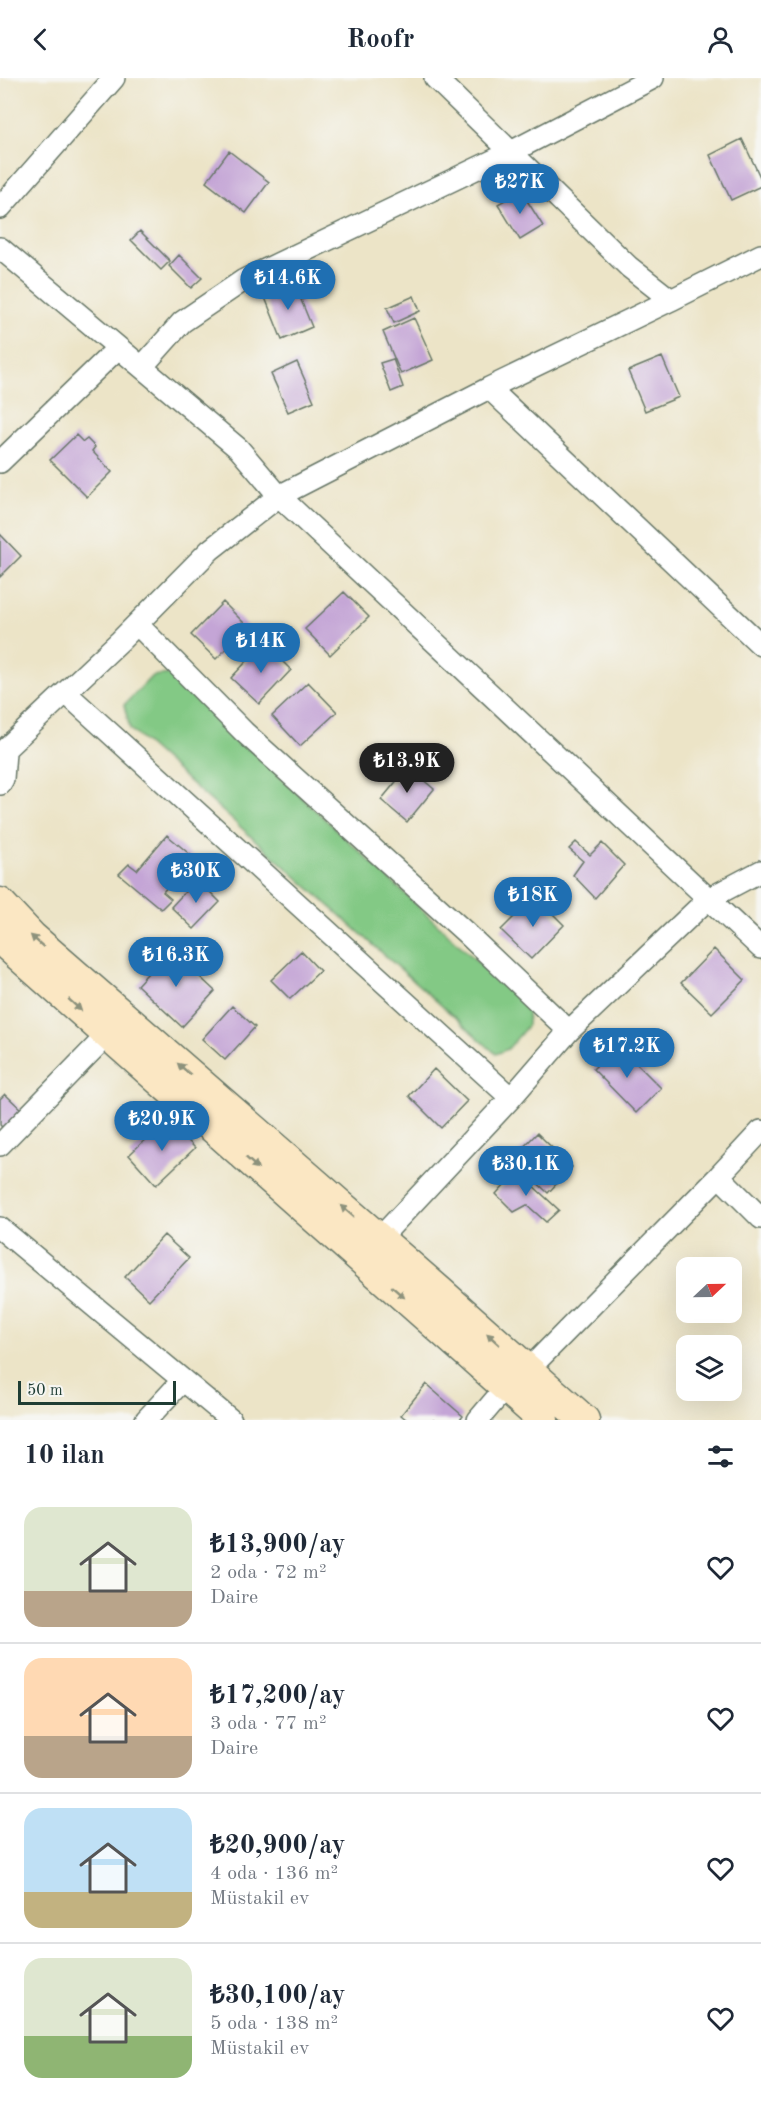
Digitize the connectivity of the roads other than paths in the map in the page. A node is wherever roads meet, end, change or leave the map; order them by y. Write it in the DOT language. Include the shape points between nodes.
graph roads {
  1 [pos="114,78"];
  2 [pos="435,78"];
  3 [pos="653,78"];
  4 [pos="511,152"];
  5 [pos="0,208"];
  6 [pos="0,248"];
  7 [pos="761,255"];
  8 [pos="671,300"];
  9 [pos="118,348"];
  10 [pos="142,367"];
  11 [pos="489,387"];
  12 [pos="0,462"];
  13 [pos="279,496"];
  14 [pos="137,624"];
  15 [pos="761,645"];
  16 [pos="66,693"];
  17 [pos="2,753"];
  18 [pos="0,784"];
  19 [pos="761,871"];
  20 [pos="708,899"];
  21 [pos="0,903"];
  22 [pos="0,939"];
  23 [pos="761,948"];
  24 [pos="569,1031"];
  25 [pos="108,1034"];
  26 [pos="511,1098"];
  27 [pos="761,1131"];
  28 [pos="0,1145"];
  29 [pos="719,1176"];
  30 [pos="761,1218"];
  31 [pos="0,1228"];
  32 [pos="380,1239"];
  33 [pos="517,1379"];
  34 [pos="183,1380"];
  35 [pos="146,1420"];
  36 [pos="231,1420"];
  37 [pos="478,1420"];
  38 [pos="543,1420"];
  39 [pos="584,1420"];
  1 -- 5 [label="street"];
  2 -- 4 [label="street"];
  3 -- 4 [label="street"];
  4 -- 8 [label="street" via="629,267"];
  4 -- 10 [label="street" via="244,280 182,322"];
  6 -- 9 [label="street"];
  7 -- 8 [label="street"];
  8 -- 11 [label="street"];
  9 -- 10 [label="street"];
  9 -- 12 [label="street"];
  10 -- 13 [label="street" via="239,449"];
  11 -- 13 [label="street"];
  11 -- 15 [label="street"];
  13 -- 14 [label="street" via="210,550"];
  13 -- 20 [label="street"];
  14 -- 16 [label="street"];
  14 -- 24 [label="street" via="244,732"];
  16 -- 17 [label="street"];
  16 -- 26 [label="street"];
  17 -- 18 [label="street"];
  19 -- 20 [label="street"];
  20 -- 23 [label="street"];
  20 -- 24 [label="street"];
  32 -- 21 [label="street, one-way" via="32,937"];
  22 -- 25 [label="street, one-way"];
  24 -- 26 [label="street"];
  25 -- 28 [label="street"];
  25 -- 33 [label="street, one-way"];
  26 -- 32 [label="street"];
  27 -- 29 [label="street"];
  29 -- 30 [label="street"];
  29 -- 33 [label="street"];
  31 -- 34 [label="street"];
  33 -- 32 [label="street, one-way"];
  33 -- 37 [label="street"];
  33 -- 38 [label="street"];
  33 -- 39 [label="street"];
  34 -- 35 [label="street"];
  34 -- 36 [label="street"];
}
